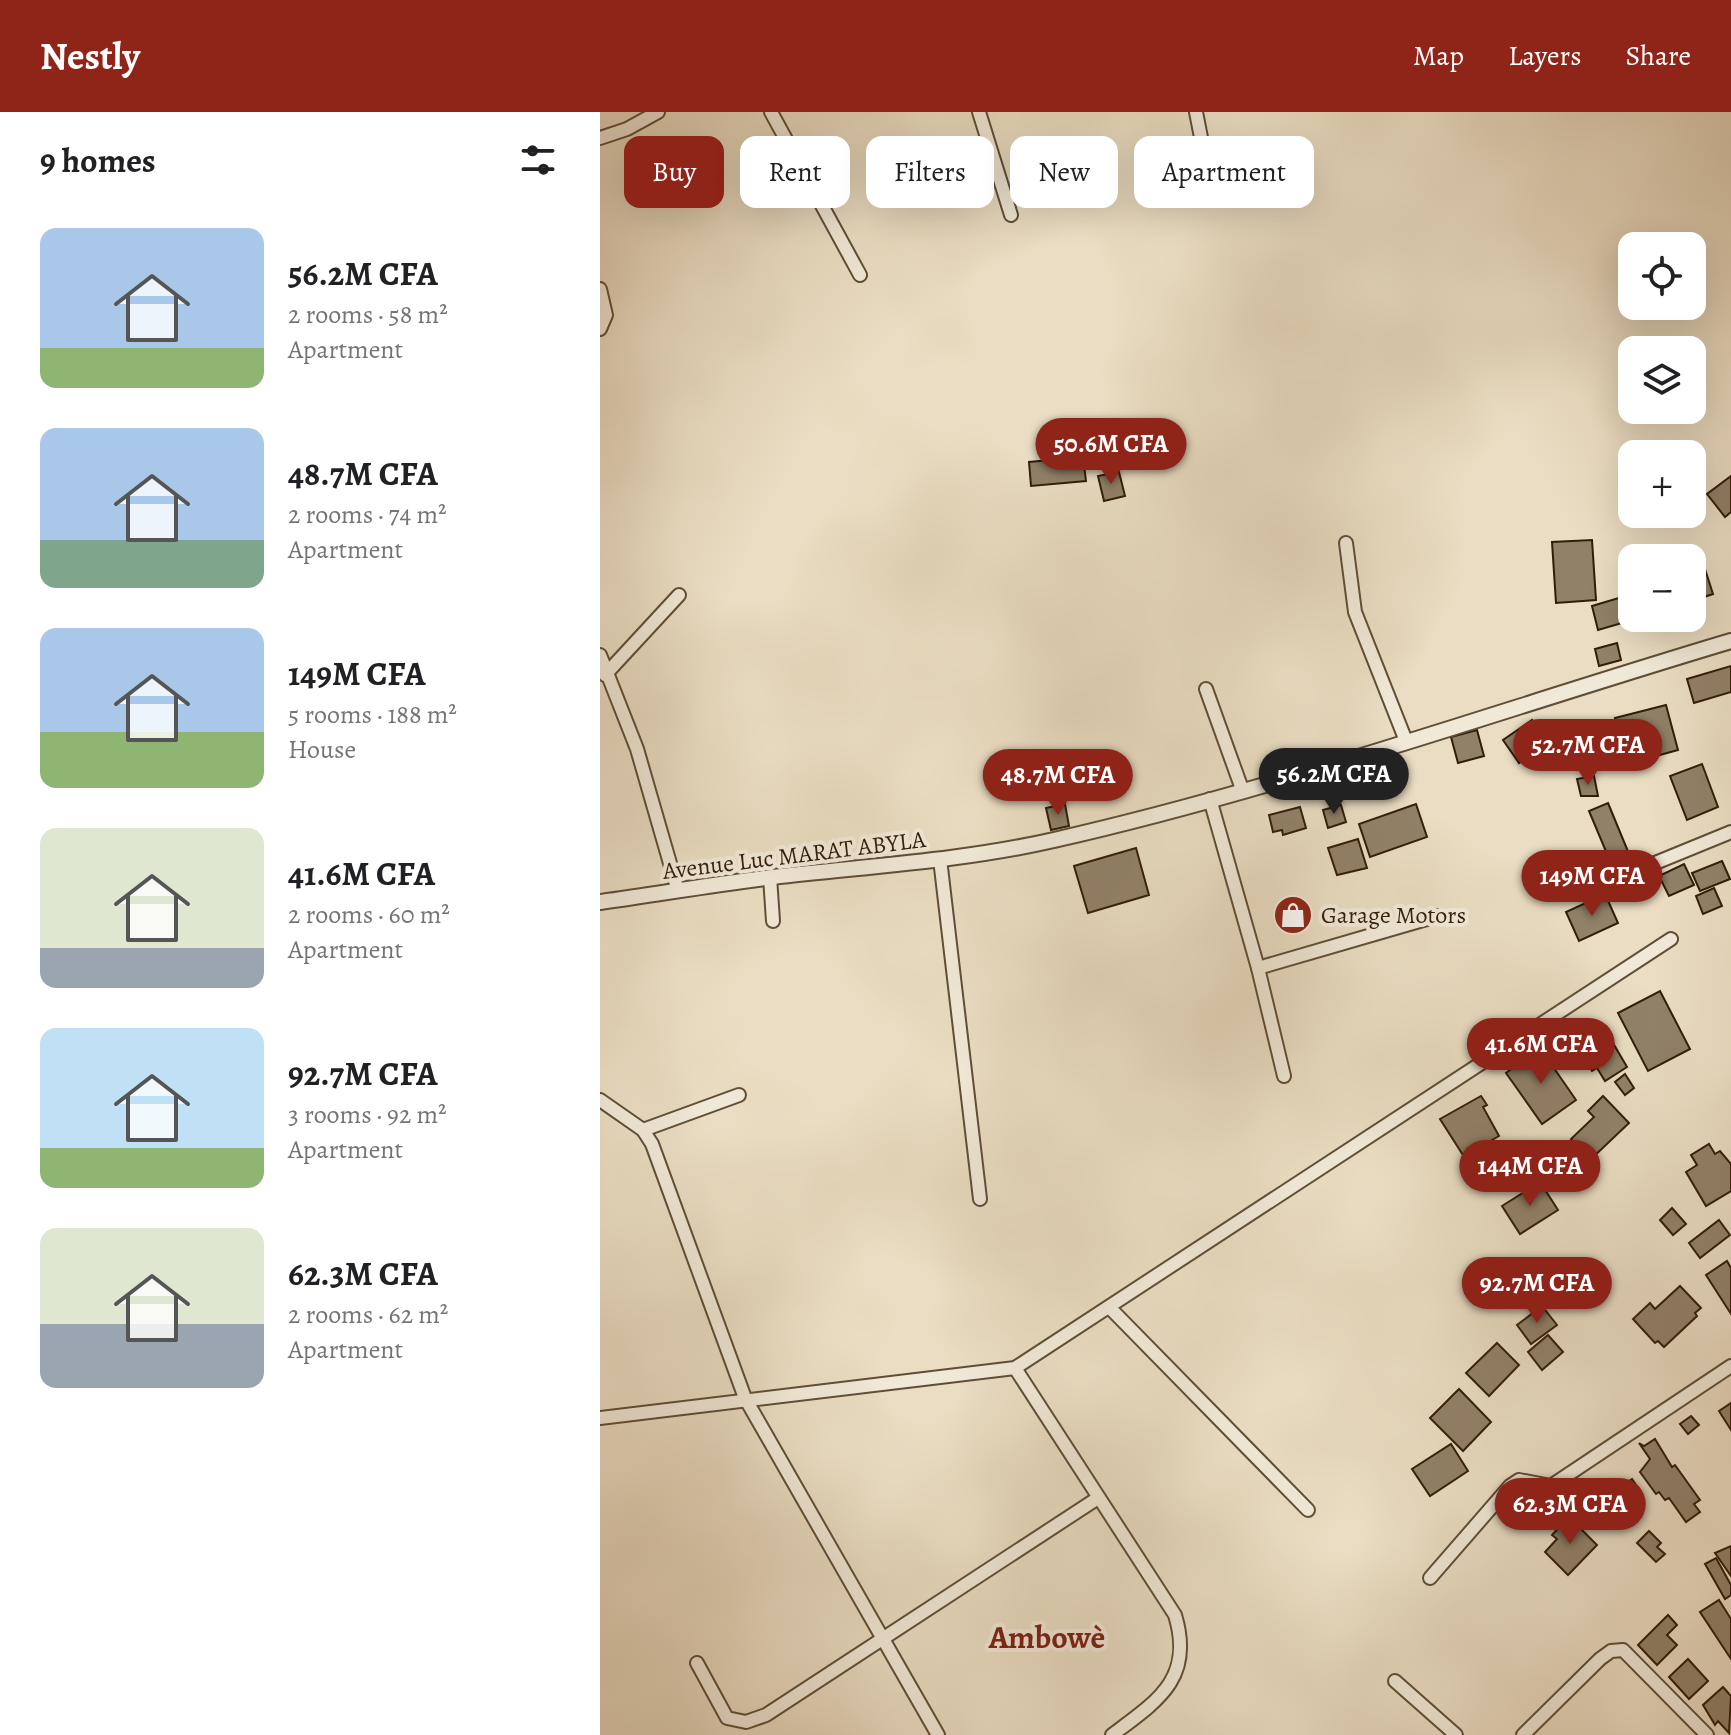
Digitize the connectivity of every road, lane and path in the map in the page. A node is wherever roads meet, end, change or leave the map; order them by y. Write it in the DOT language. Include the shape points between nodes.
graph roads {
  1 [pos="658,112"];
  2 [pos="771,112"];
  3 [pos="979,112"];
  4 [pos="1196,112"];
  5 [pos="1201,136"];
  6 [pos="600,138"];
  7 [pos="1011,215"];
  8 [pos="860,275"];
  9 [pos="600,289"];
  10 [pos="600,329"];
  11 [pos="1346,543"];
  12 [pos="679,595"];
  13 [pos="1731,641"];
  14 [pos="600,655"];
  15 [pos="605,675"];
  16 [pos="1206,689"];
  17 [pos="1406,741"];
  18 [pos="1242,789"];
  19 [pos="1210,799"];
  20 [pos="1731,832"];
  21 [pos="940,859"];
  22 [pos="1643,868"];
  23 [pos="770,877"];
  24 [pos="678,891"];
  25 [pos="600,902"];
  26 [pos="1437,916"];
  27 [pos="773,921"];
  28 [pos="1671,939"];
  29 [pos="1258,968"];
  30 [pos="1284,1076"];
  31 [pos="739,1095"];
  32 [pos="600,1100"];
  33 [pos="643,1130"];
  34 [pos="980,1199"];
  35 [pos="1110,1308"];
  36 [pos="1731,1366"];
  37 [pos="1015,1368"];
  38 [pos="745,1398"];
  39 [pos="600,1418"];
  40 [pos="1098,1498"];
  41 [pos="1308,1510"];
  42 [pos="1430,1578"];
  43 [pos="884,1640"];
  44 [pos="697,1663"];
  45 [pos="1395,1681"];
  46 [pos="938,1735"];
  47 [pos="1112,1735"];
  48 [pos="1456,1735"];
  49 [pos="1523,1735"];
  50 [pos="1707,1735"];
  1 -- 6 [label="street"];
  2 -- 8 [label="street"];
  3 -- 7 [label="street"];
  4 -- 5 [label="street"];
  9 -- 10 [label="street" via="606,315"];
  11 -- 17 [label="street" via="1355,612"];
  12 -- 15 [label="street"];
  13 -- 17 [label="street, Avenue Luc MARAT ABYLA"];
  14 -- 15 [label="street"];
  15 -- 24 [label="street" via="637,749"];
  16 -- 18 [label="street"];
  17 -- 18 [label="street, Avenue Luc MARAT ABYLA"];
  18 -- 19 [label="street, Avenue Luc MARAT ABYLA"];
  19 -- 21 [label="street, Avenue Luc MARAT ABYLA" via="1052,841"];
  19 -- 29 [label="street"];
  20 -- 22 [label="street"];
  21 -- 23 [label="street, Avenue Luc MARAT ABYLA"];
  21 -- 34 [label="street"];
  23 -- 24 [label="street, Avenue Luc MARAT ABYLA"];
  23 -- 27 [label="street"];
  24 -- 25 [label="street, Avenue Luc MARAT ABYLA"];
  26 -- 29 [label="street"];
  28 -- 35 [label="street"];
  29 -- 30 [label="street"];
  31 -- 33 [label="street"];
  32 -- 33 [label="street"];
  33 -- 38 [label="street"];
  35 -- 37 [label="street"];
  35 -- 41 [label="street"];
  36 -- 42 [label="street" via="1551,1486 1519,1480 1510,1486"];
  37 -- 38 [label="street"];
  37 -- 40 [label="street"];
  38 -- 39 [label="street"];
  38 -- 43 [label="street"];
  40 -- 43 [label="street"];
  40 -- 47 [label="street" via="1175,1615 1182,1639 1181,1662 1166,1690"];
  43 -- 44 [label="street" via="766,1715 746,1722 727,1718"];
  43 -- 46 [label="street"];
  45 -- 48 [label="street"];
  49 -- 50 [label="street" via="1600,1659 1623,1650"];
}
